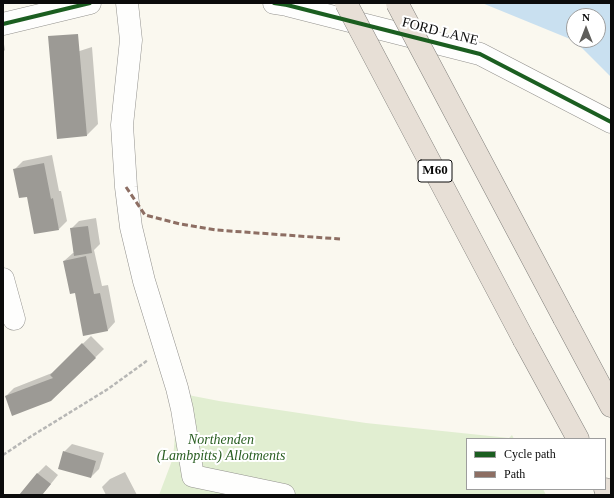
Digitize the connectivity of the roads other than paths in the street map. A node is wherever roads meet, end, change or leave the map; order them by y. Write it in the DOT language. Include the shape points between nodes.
graph roads {
  1 [pos="90,3"];
  2 [pos="127,3"];
  3 [pos="274,3"];
  4 [pos="346,3"];
  5 [pos="397,3"];
  6 [pos="3,24"];
  7 [pos="611,122"];
  8 [pos="3,279"];
  9 [pos="14,319"];
  10 [pos="611,406"];
  11 [pos="577,438"];
  12 [pos="284,495"];
  1 -- 6 [label="street"];
  2 -- 12 [label="street" via="131,40 122,126 130,227 177,388 193,476"];
  3 -- 7 [label="street, FORD LANE" via="480,54"];
  4 -- 11 [label="highway, M60, bridge"];
  5 -- 10 [label="highway, bridge"];
  8 -- 9 [label="street"];
}
